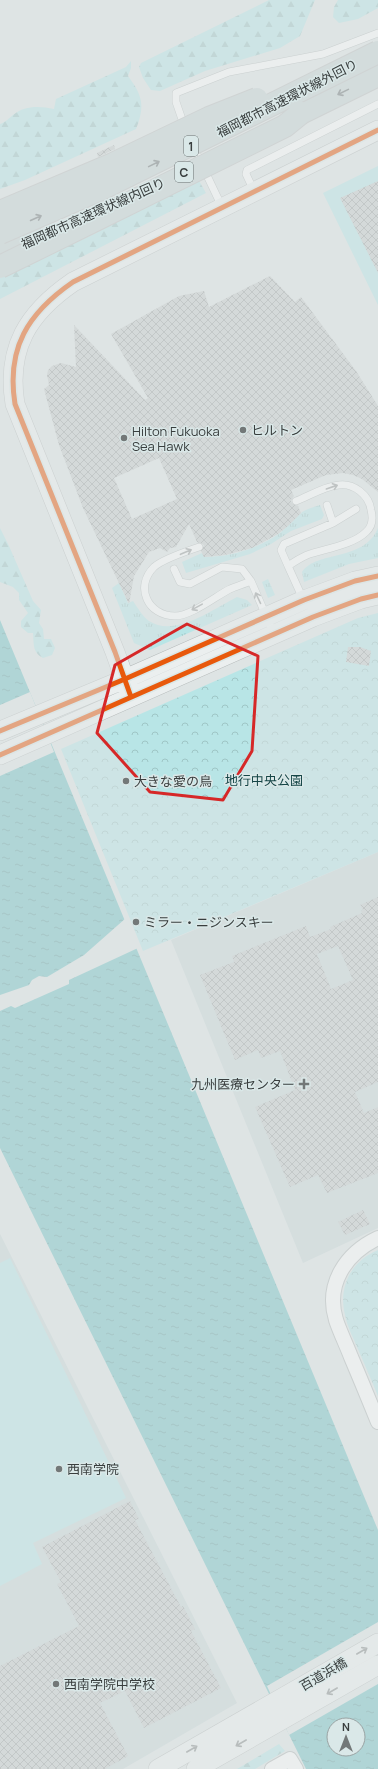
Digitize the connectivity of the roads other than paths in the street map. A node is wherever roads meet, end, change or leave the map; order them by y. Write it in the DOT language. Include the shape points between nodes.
graph roads {
  1 [pos="378,33"];
  2 [pos="378,52"];
  3 [pos="378,75"];
  4 [pos="268,94"];
  5 [pos="378,104"];
  6 [pos="301,113"];
  7 [pos="378,130"];
  8 [pos="254,191"];
  9 [pos="0,202"];
  10 [pos="222,207"];
  11 [pos="0,212"];
  12 [pos="0,233"];
  13 [pos="0,254"];
  14 [pos="0,268"];
  15 [pos="296,501"];
  16 [pos="326,505"];
  17 [pos="356,509"];
  18 [pos="333,523"];
  19 [pos="199,546"];
  20 [pos="288,566"];
  21 [pos="174,569"];
  22 [pos="378,576"];
  23 [pos="251,581"];
  24 [pos="378,595"];
  25 [pos="308,609"];
  26 [pos="271,625"];
  27 [pos="125,679"];
  28 [pos="131,697"];
  29 [pos="0,731"];
  30 [pos="0,755"];
  31 [pos="378,1238"];
  32 [pos="378,1422"];
  33 [pos="378,1642"];
  34 [pos="378,1665"];
  35 [pos="158,1769"];
  36 [pos="196,1769"];
  37 [pos="272,1769"];
  38 [pos="296,1769"];
  1 -- 10 [label="lane" via="323,54 229,72 176,93 179,114"];
  2 -- 4 [label="highway, bridge" via="297,87"];
  12 -- 2 [label="highway, 福岡都市高速環状線外回り / 1, one-way, bridge" via="106,187"];
  3 -- 6 [label="highway, 福岡都市高速環状線内回り / C, one-way"];
  4 -- 9 [label="highway" via="206,110 108,156"];
  4 -- 11 [label="highway, bridge"];
  5 -- 8 [label="lane" via="247,170 246,174"];
  6 -- 13 [label="highway, 福岡都市高速環状線内回り / C, bridge" via="142,193"];
  6 -- 14 [label="highway, bridge" via="285,126"];
  7 -- 8 [label="street"];
  8 -- 10 [label="street"];
  10 -- 27 [label="street" via="74,282 53,296 28,325 18,345 12,385 17,409"];
  15 -- 20 [label="lane, one-way" via="343,484 364,494 371,510 371,525 355,539 305,556"];
  16 -- 18 [label="lane"];
  17 -- 18 [label="lane"];
  18 -- 20 [label="lane" via="284,544 281,550"];
  23 -- 19 [label="lane, one-way" via="232,588 189,612 177,616 159,613 146,599 144,588 148,576 155,566"];
  20 -- 25 [label="lane"];
  21 -- 23 [label="lane" via="180,582 190,584 222,567 242,569"];
  22 -- 25 [label="street" via="355,581"];
  26 -- 23 [label="lane, one-way"];
  24 -- 25 [label="street"];
  25 -- 26 [label="street"];
  26 -- 27 [label="street"];
  26 -- 28 [label="street"];
  27 -- 28 [label="street"];
  27 -- 29 [label="street"];
  28 -- 30 [label="street"];
  31 -- 32 [label="street" via="364,1245 345,1262 335,1285 333,1298 336,1320"];
  35 -- 33 [label="street, 百道浜橋, one-way"];
  34 -- 36 [label="street, 百道浜橋, one-way"];
  37 -- 38 [label="street" via="290,1758"];
}
